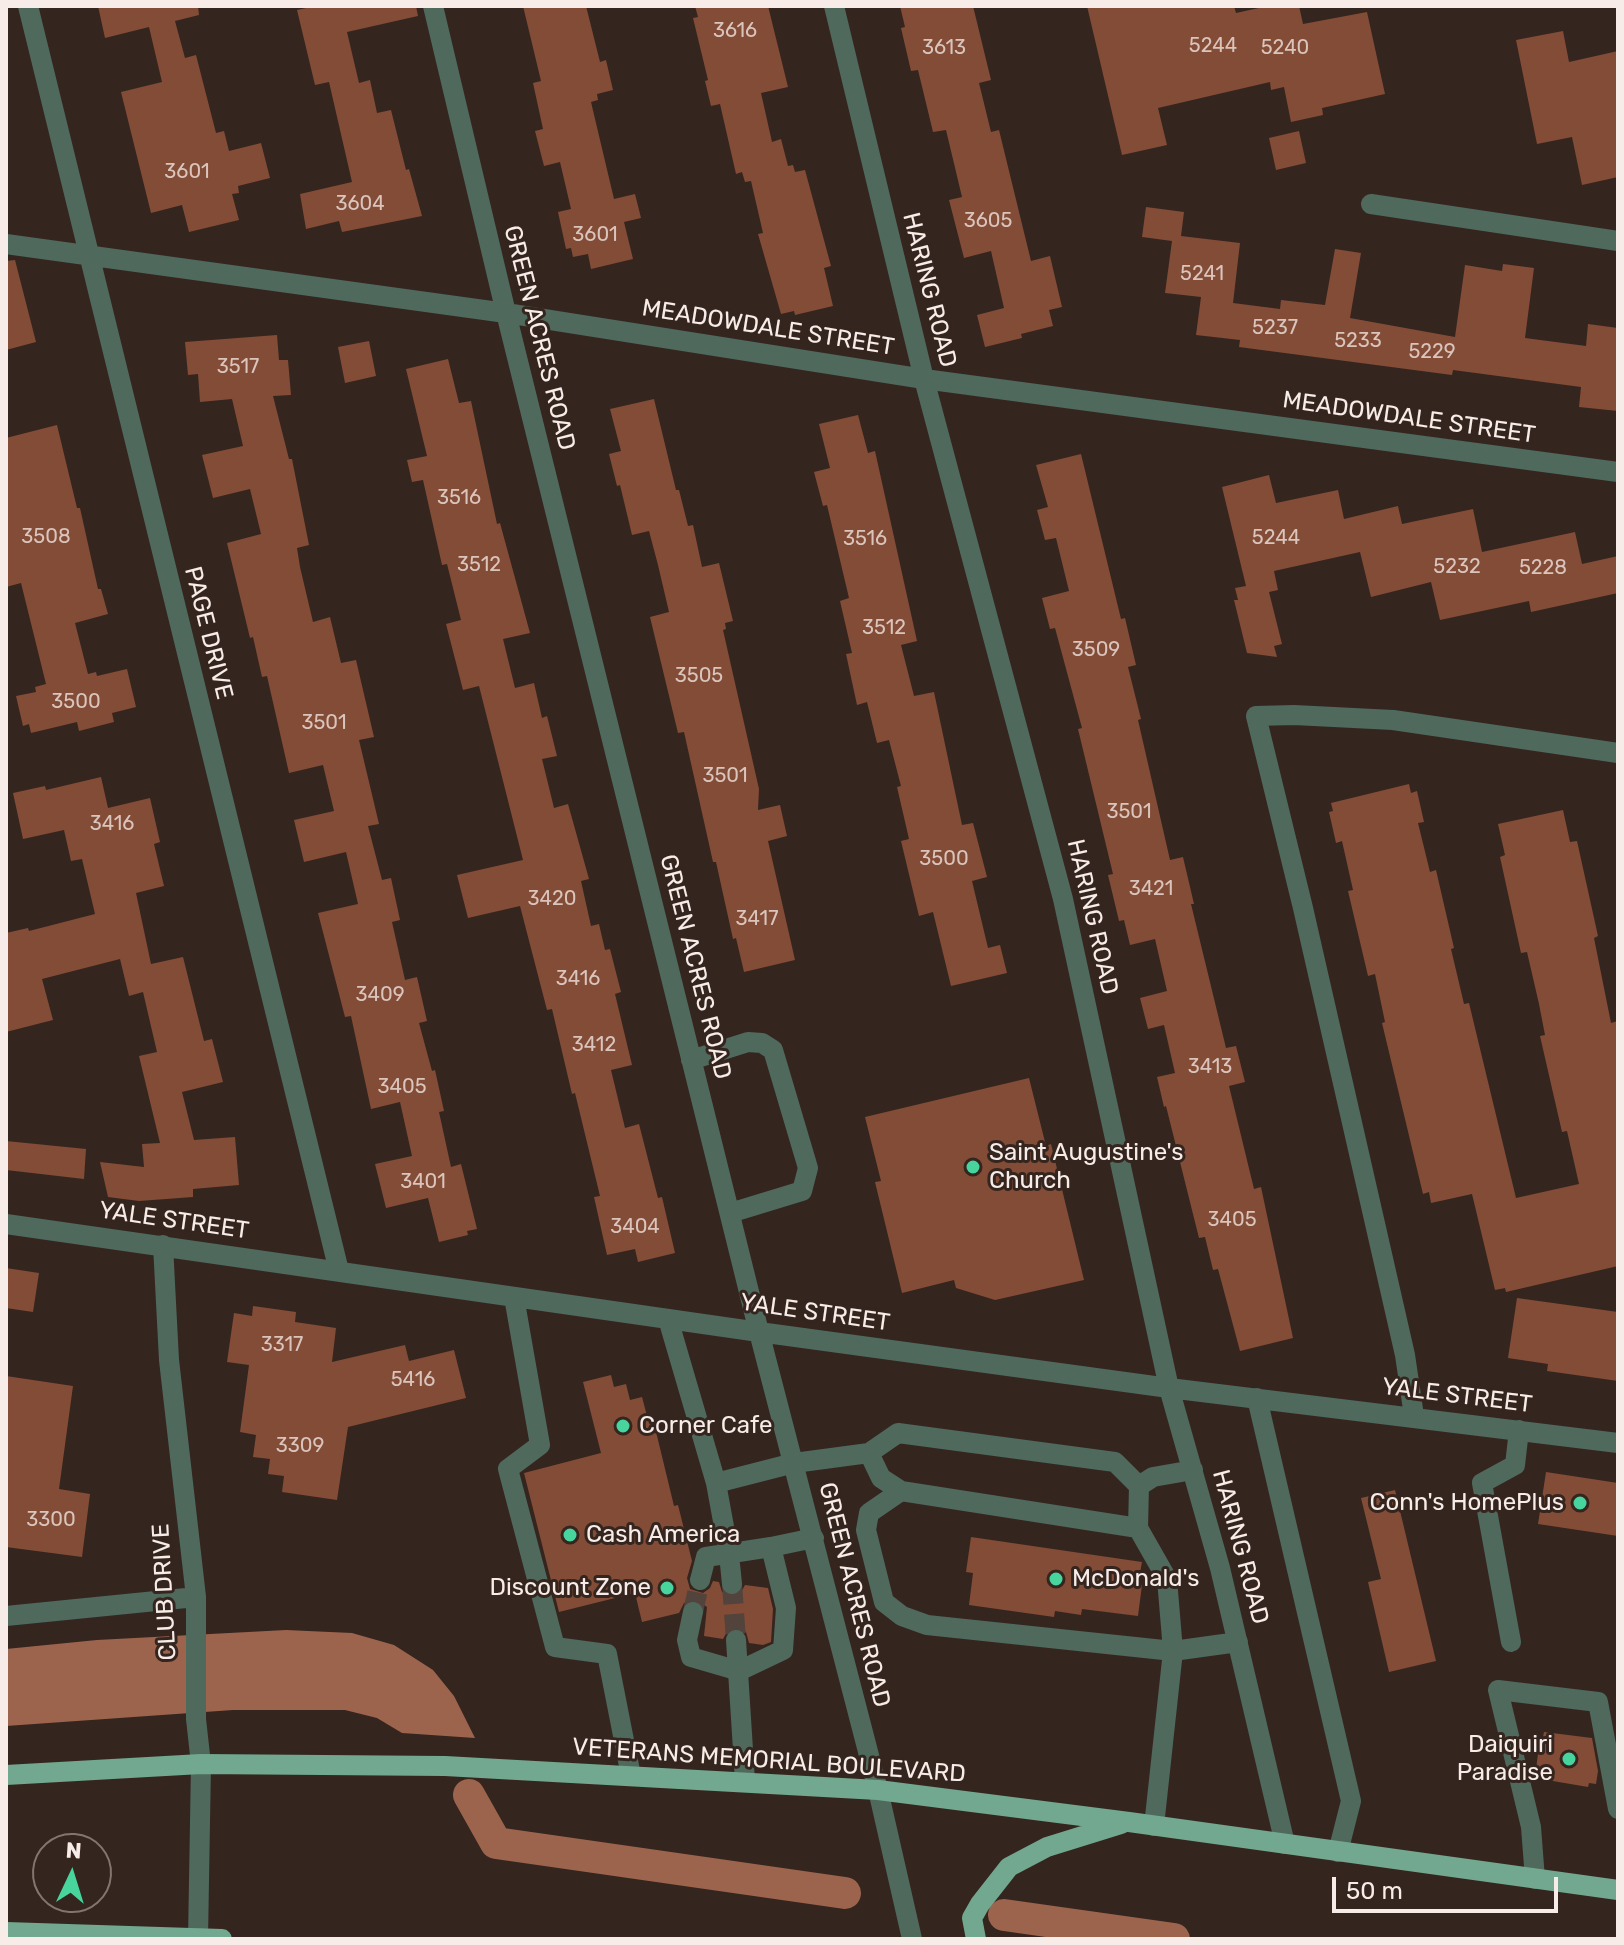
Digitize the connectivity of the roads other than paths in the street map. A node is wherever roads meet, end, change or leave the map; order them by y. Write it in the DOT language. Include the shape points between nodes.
graph roads {
  1 [pos="28,6"];
  2 [pos="433,6"];
  3 [pos="834,6"];
  4 [pos="1371,204"];
  5 [pos="1618,241"];
  6 [pos="6,244"];
  7 [pos="89,255"];
  8 [pos="506,313"];
  9 [pos="924,379"];
  10 [pos="1618,472"];
  11 [pos="1618,753"];
  12 [pos="691,1060"];
  13 [pos="730,1213"];
  14 [pos="6,1224"];
  15 [pos="163,1245"];
  16 [pos="339,1271"];
  17 [pos="514,1297"];
  18 [pos="668,1319"];
  19 [pos="759,1332"];
  20 [pos="1169,1388"];
  21 [pos="1257,1398"];
  22 [pos="1414,1416"];
  23 [pos="1519,1430"];
  24 [pos="1618,1443"];
  25 [pos="869,1453"];
  26 [pos="794,1463"];
  27 [pos="1193,1470"];
  28 [pos="716,1483"];
  29 [pos="1139,1486"];
  30 [pos="901,1491"];
  31 [pos="1138,1528"];
  32 [pos="814,1538"];
  33 [pos="771,1547"];
  34 [pos="729,1554"];
  35 [pos="700,1580"];
  36 [pos="732,1584"];
  37 [pos="196,1597"];
  38 [pos="693,1612"];
  39 [pos="6,1616"];
  40 [pos="736,1640"];
  41 [pos="1238,1642"];
  42 [pos="1511,1642"];
  43 [pos="1173,1651"];
  44 [pos="739,1671"];
  45 [pos="201,1764"];
  46 [pos="6,1775"];
  47 [pos="631,1776"];
  48 [pos="745,1781"];
  49 [pos="878,1790"];
  50 [pos="1618,1809"];
  51 [pos="1129,1822"];
  52 [pos="1154,1826"];
  53 [pos="1285,1844"];
  54 [pos="1338,1852"];
  55 [pos="1535,1879"];
  56 [pos="1618,1890"];
  57 [pos="6,1932"];
  58 [pos="198,1938"];
  59 [pos="222,1939"];
  60 [pos="912,1939"];
  61 [pos="976,1939"];
  1 -- 7 [label="street, PAGE DRIVE"];
  2 -- 8 [label="street, GREEN ACRES ROAD"];
  3 -- 9 [label="street, HARING ROAD"];
  4 -- 5 [label="street"];
  6 -- 7 [label="street, MEADOWDALE STREET"];
  7 -- 8 [label="street, MEADOWDALE STREET"];
  7 -- 16 [label="street, PAGE DRIVE"];
  8 -- 9 [label="street, MEADOWDALE STREET"];
  8 -- 12 [label="street, GREEN ACRES ROAD"];
  9 -- 10 [label="street, MEADOWDALE STREET"];
  9 -- 20 [label="street, HARING ROAD" via="1063,899"];
  11 -- 22 [label="street" via="1393,720 1256,716 1405,1355"];
  12 -- 13 [label="street, GREEN ACRES ROAD"];
  12 -- 13 [label="street" via="748,1042 773,1050 808,1168 802,1191"];
  13 -- 19 [label="street, GREEN ACRES ROAD"];
  14 -- 15 [label="street, YALE STREET"];
  15 -- 16 [label="street, YALE STREET"];
  15 -- 37 [label="street, CLUB DRIVE" via="169,1360"];
  16 -- 17 [label="street, YALE STREET"];
  17 -- 18 [label="street, YALE STREET"];
  17 -- 47 [label="street" via="540,1445 508,1469 555,1647 607,1654"];
  18 -- 19 [label="street, YALE STREET"];
  18 -- 28 [label="street"];
  19 -- 20 [label="street, YALE STREET"];
  19 -- 26 [label="street, GREEN ACRES ROAD"];
  20 -- 21 [label="street, YALE STREET"];
  20 -- 27 [label="street, HARING ROAD"];
  21 -- 22 [label="street, YALE STREET"];
  21 -- 54 [label="street" via="1351,1801"];
  22 -- 23 [label="street, YALE STREET"];
  23 -- 24 [label="street, YALE STREET"];
  23 -- 42 [label="street" via="1515,1465 1482,1483"];
  25 -- 26 [label="street"];
  25 -- 29 [label="street" via="898,1433 1115,1462"];
  25 -- 30 [label="street" via="881,1478"];
  26 -- 28 [label="street"];
  26 -- 32 [label="street, GREEN ACRES ROAD"];
  27 -- 29 [label="street" via="1153,1477"];
  27 -- 41 [label="street, HARING ROAD"];
  28 -- 34 [label="street"];
  29 -- 31 [label="street"];
  30 -- 31 [label="street"];
  30 -- 43 [label="street" via="869,1513 866,1530 884,1602 902,1616 927,1625"];
  31 -- 43 [label="street" via="1167,1579"];
  32 -- 33 [label="street"];
  32 -- 49 [label="street, GREEN ACRES ROAD"];
  33 -- 34 [label="street"];
  33 -- 44 [label="street" via="786,1608 783,1650"];
  34 -- 35 [label="street" via="706,1557"];
  34 -- 36 [label="street"];
  37 -- 39 [label="street"];
  37 -- 45 [label="street, CLUB DRIVE"];
  38 -- 44 [label="street" via="687,1640 691,1657"];
  40 -- 44 [label="street"];
  41 -- 43 [label="street"];
  41 -- 53 [label="street, HARING ROAD"];
  43 -- 52 [label="street"];
  44 -- 48 [label="street"];
  45 -- 46 [label="main road, VETERANS MEMORIAL BOULEVARD"];
  45 -- 47 [label="main road, VETERANS MEMORIAL BOULEVARD" via="445,1766"];
  45 -- 58 [label="street, CLUB DRIVE"];
  47 -- 48 [label="main road, VETERANS MEMORIAL BOULEVARD"];
  48 -- 49 [label="main road, VETERANS MEMORIAL BOULEVARD"];
  49 -- 51 [label="main road, VETERANS MEMORIAL BOULEVARD"];
  49 -- 60 [label="street, GREEN ACRES ROAD"];
  50 -- 55 [label="street" via="1598,1702 1498,1690 1531,1827"];
  51 -- 52 [label="main road, VETERANS MEMORIAL BOULEVARD"];
  51 -- 61 [label="main road" via="1047,1847 1009,1867 972,1918"];
  52 -- 53 [label="main road, VETERANS MEMORIAL BOULEVARD"];
  53 -- 54 [label="main road, VETERANS MEMORIAL BOULEVARD"];
  54 -- 55 [label="main road, VETERANS MEMORIAL BOULEVARD"];
  55 -- 56 [label="main road, VETERANS MEMORIAL BOULEVARD"];
  57 -- 58 [label="main road"];
  58 -- 59 [label="main road"];
}
